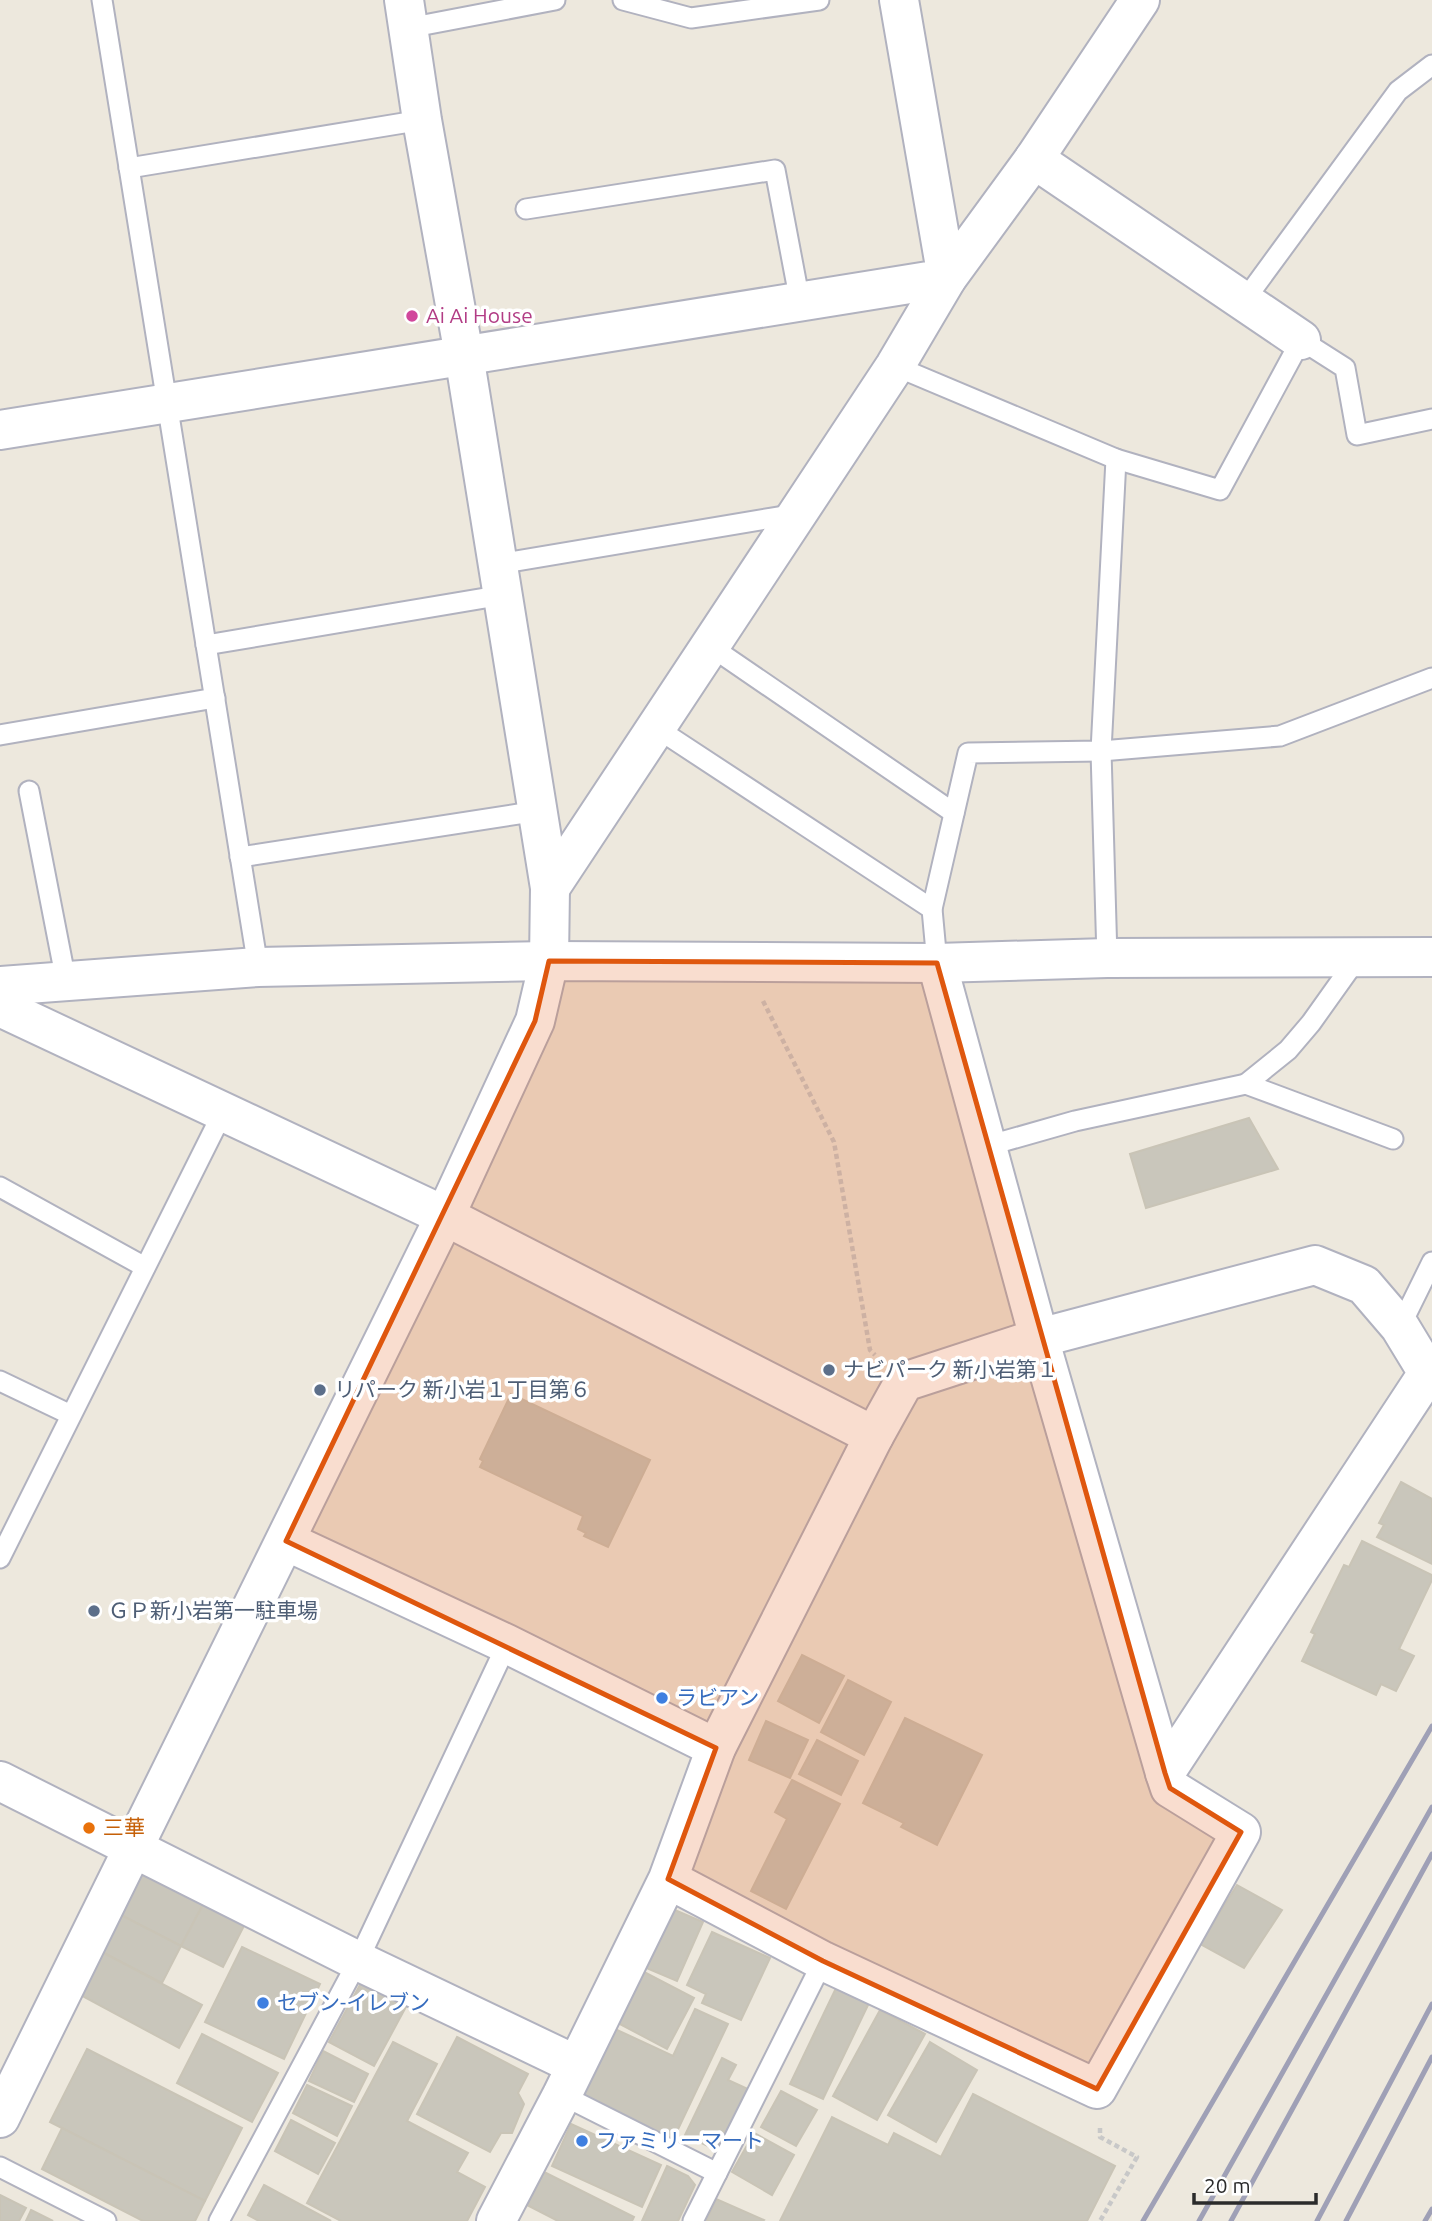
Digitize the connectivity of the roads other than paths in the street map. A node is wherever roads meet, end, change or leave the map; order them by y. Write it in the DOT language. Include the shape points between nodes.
graph roads {
  1 [pos="102,0"];
  2 [pos="555,0"];
  3 [pos="623,0"];
  4 [pos="819,0"];
  5 [pos="899,0"];
  6 [pos="1140,0"];
  7 [pos="406,14"];
  8 [pos="1432,65"];
  9 [pos="422,120"];
  10 [pos="1034,159"];
  11 [pos="129,168"];
  12 [pos="526,209"];
  13 [pos="947,278"];
  14 [pos="1244,301"];
  15 [pos="800,302"];
  16 [pos="1301,340"];
  17 [pos="464,355"];
  18 [pos="895,366"];
  19 [pos="167,403"];
  20 [pos="1432,419"];
  21 [pos="0,430"];
  22 [pos="1116,459"];
  23 [pos="797,514"];
  24 [pos="500,579"];
  25 [pos="206,645"];
  26 [pos="710,646"];
  27 [pos="1432,678"];
  28 [pos="215,698"];
  29 [pos="655,727"];
  30 [pos="0,735"];
  31 [pos="1101,751"];
  32 [pos="29,790"];
  33 [pos="538,811"];
  34 [pos="954,813"];
  35 [pos="240,857"];
  36 [pos="551,888"];
  37 [pos="932,909"];
  38 [pos="1358,957"];
  39 [pos="1432,957"];
  40 [pos="1107,958"];
  41 [pos="550,961"];
  42 [pos="937,963"];
  43 [pos="258,967"];
  44 [pos="66,981"];
  45 [pos="0,986"];
  46 [pos="0,1007"];
  47 [pos="1246,1084"];
  48 [pos="223,1112"];
  49 [pos="1393,1139"];
  50 [pos="987,1146"];
  51 [pos="0,1186"];
  52 [pos="445,1216"];
  53 [pos="1432,1262"];
  54 [pos="145,1267"];
  55 [pos="1400,1327"];
  56 [pos="1039,1338"];
  57 [pos="0,1381"];
  58 [pos="71,1415"];
  59 [pos="874,1436"];
  60 [pos="286,1541"];
  61 [pos="1,1555"];
  62 [pos="507,1644"];
  63 [pos="716,1748"];
  64 [pos="1165,1773"];
  65 [pos="0,1781"];
  66 [pos="135,1848"];
  67 [pos="668,1879"];
  68 [pos="358,1961"];
  69 [pos="823,1961"];
  70 [pos="569,2080"];
  71 [pos="0,2118"];
  72 [pos="0,2166"];
  73 [pos="717,2173"];
  74 [pos="106,2221"];
  75 [pos="219,2221"];
  76 [pos="496,2221"];
  77 [pos="693,2221"];
  1 -- 11 [label="lane"];
  2 -- 7 [label="lane"];
  3 -- 4 [label="lane" via="691,18"];
  5 -- 13 [label="street"];
  6 -- 10 [label="street"];
  7 -- 9 [label="street"];
  8 -- 14 [label="lane" via="1398,91"];
  9 -- 11 [label="lane"];
  9 -- 17 [label="street"];
  10 -- 13 [label="street"];
  10 -- 14 [label="street"];
  11 -- 19 [label="lane"];
  12 -- 15 [label="lane" via="775,170"];
  13 -- 15 [label="street"];
  13 -- 18 [label="street"];
  14 -- 16 [label="street"];
  15 -- 17 [label="street"];
  16 -- 20 [label="lane" via="1345,368 1357,435"];
  16 -- 22 [label="lane" via="1220,490"];
  17 -- 19 [label="street"];
  17 -- 24 [label="street"];
  18 -- 22 [label="lane"];
  18 -- 23 [label="street"];
  19 -- 21 [label="street"];
  19 -- 25 [label="lane"];
  22 -- 31 [label="lane"];
  23 -- 24 [label="lane"];
  23 -- 26 [label="street"];
  24 -- 25 [label="lane"];
  24 -- 33 [label="street"];
  25 -- 28 [label="lane"];
  26 -- 29 [label="street"];
  26 -- 34 [label="lane"];
  27 -- 31 [label="lane" via="1280,736"];
  28 -- 30 [label="lane"];
  28 -- 35 [label="lane"];
  29 -- 36 [label="street"];
  29 -- 37 [label="lane"];
  31 -- 34 [label="lane" via="968,753"];
  31 -- 40 [label="lane"];
  32 -- 44 [label="lane"];
  33 -- 35 [label="lane"];
  33 -- 36 [label="street"];
  34 -- 37 [label="lane"];
  35 -- 43 [label="lane"];
  36 -- 41 [label="street"];
  37 -- 42 [label="lane"];
  38 -- 39 [label="street"];
  38 -- 40 [label="street"];
  38 -- 47 [label="lane" via="1288,1050"];
  40 -- 42 [label="street"];
  41 -- 42 [label="street"];
  41 -- 43 [label="street"];
  41 -- 52 [label="street" via="535,1021"];
  42 -- 50 [label="street"];
  43 -- 44 [label="street"];
  44 -- 45 [label="street"];
  46 -- 48 [label="street"];
  47 -- 49 [label="lane"];
  47 -- 50 [label="lane" via="1075,1121"];
  48 -- 52 [label="street"];
  48 -- 54 [label="lane"];
  50 -- 56 [label="street"];
  51 -- 54 [label="lane"];
  52 -- 59 [label="street"];
  52 -- 60 [label="street"];
  53 -- 55 [label="lane"];
  54 -- 58 [label="lane"];
  55 -- 56 [label="street" via="1364,1285 1315,1265"];
  55 -- 64 [label="street" via="1428,1373"];
  56 -- 59 [label="street" via="904,1382"];
  56 -- 64 [label="street"];
  57 -- 58 [label="lane"];
  58 -- 61 [label="lane"];
  59 -- 63 [label="street"];
  60 -- 62 [label="street"];
  60 -- 66 [label="street"];
  62 -- 63 [label="street"];
  62 -- 68 [label="lane"];
  63 -- 67 [label="street"];
  64 -- 69 [label="street" via="1170,1788 1241,1832 1097,2089"];
  65 -- 66 [label="street"];
  66 -- 68 [label="street"];
  66 -- 71 [label="street"];
  67 -- 69 [label="street"];
  67 -- 70 [label="street"];
  68 -- 70 [label="street"];
  68 -- 75 [label="lane"];
  69 -- 73 [label="lane"];
  70 -- 73 [label="lane"];
  70 -- 76 [label="street"];
  72 -- 74 [label="lane"];
  73 -- 77 [label="lane"];
}
